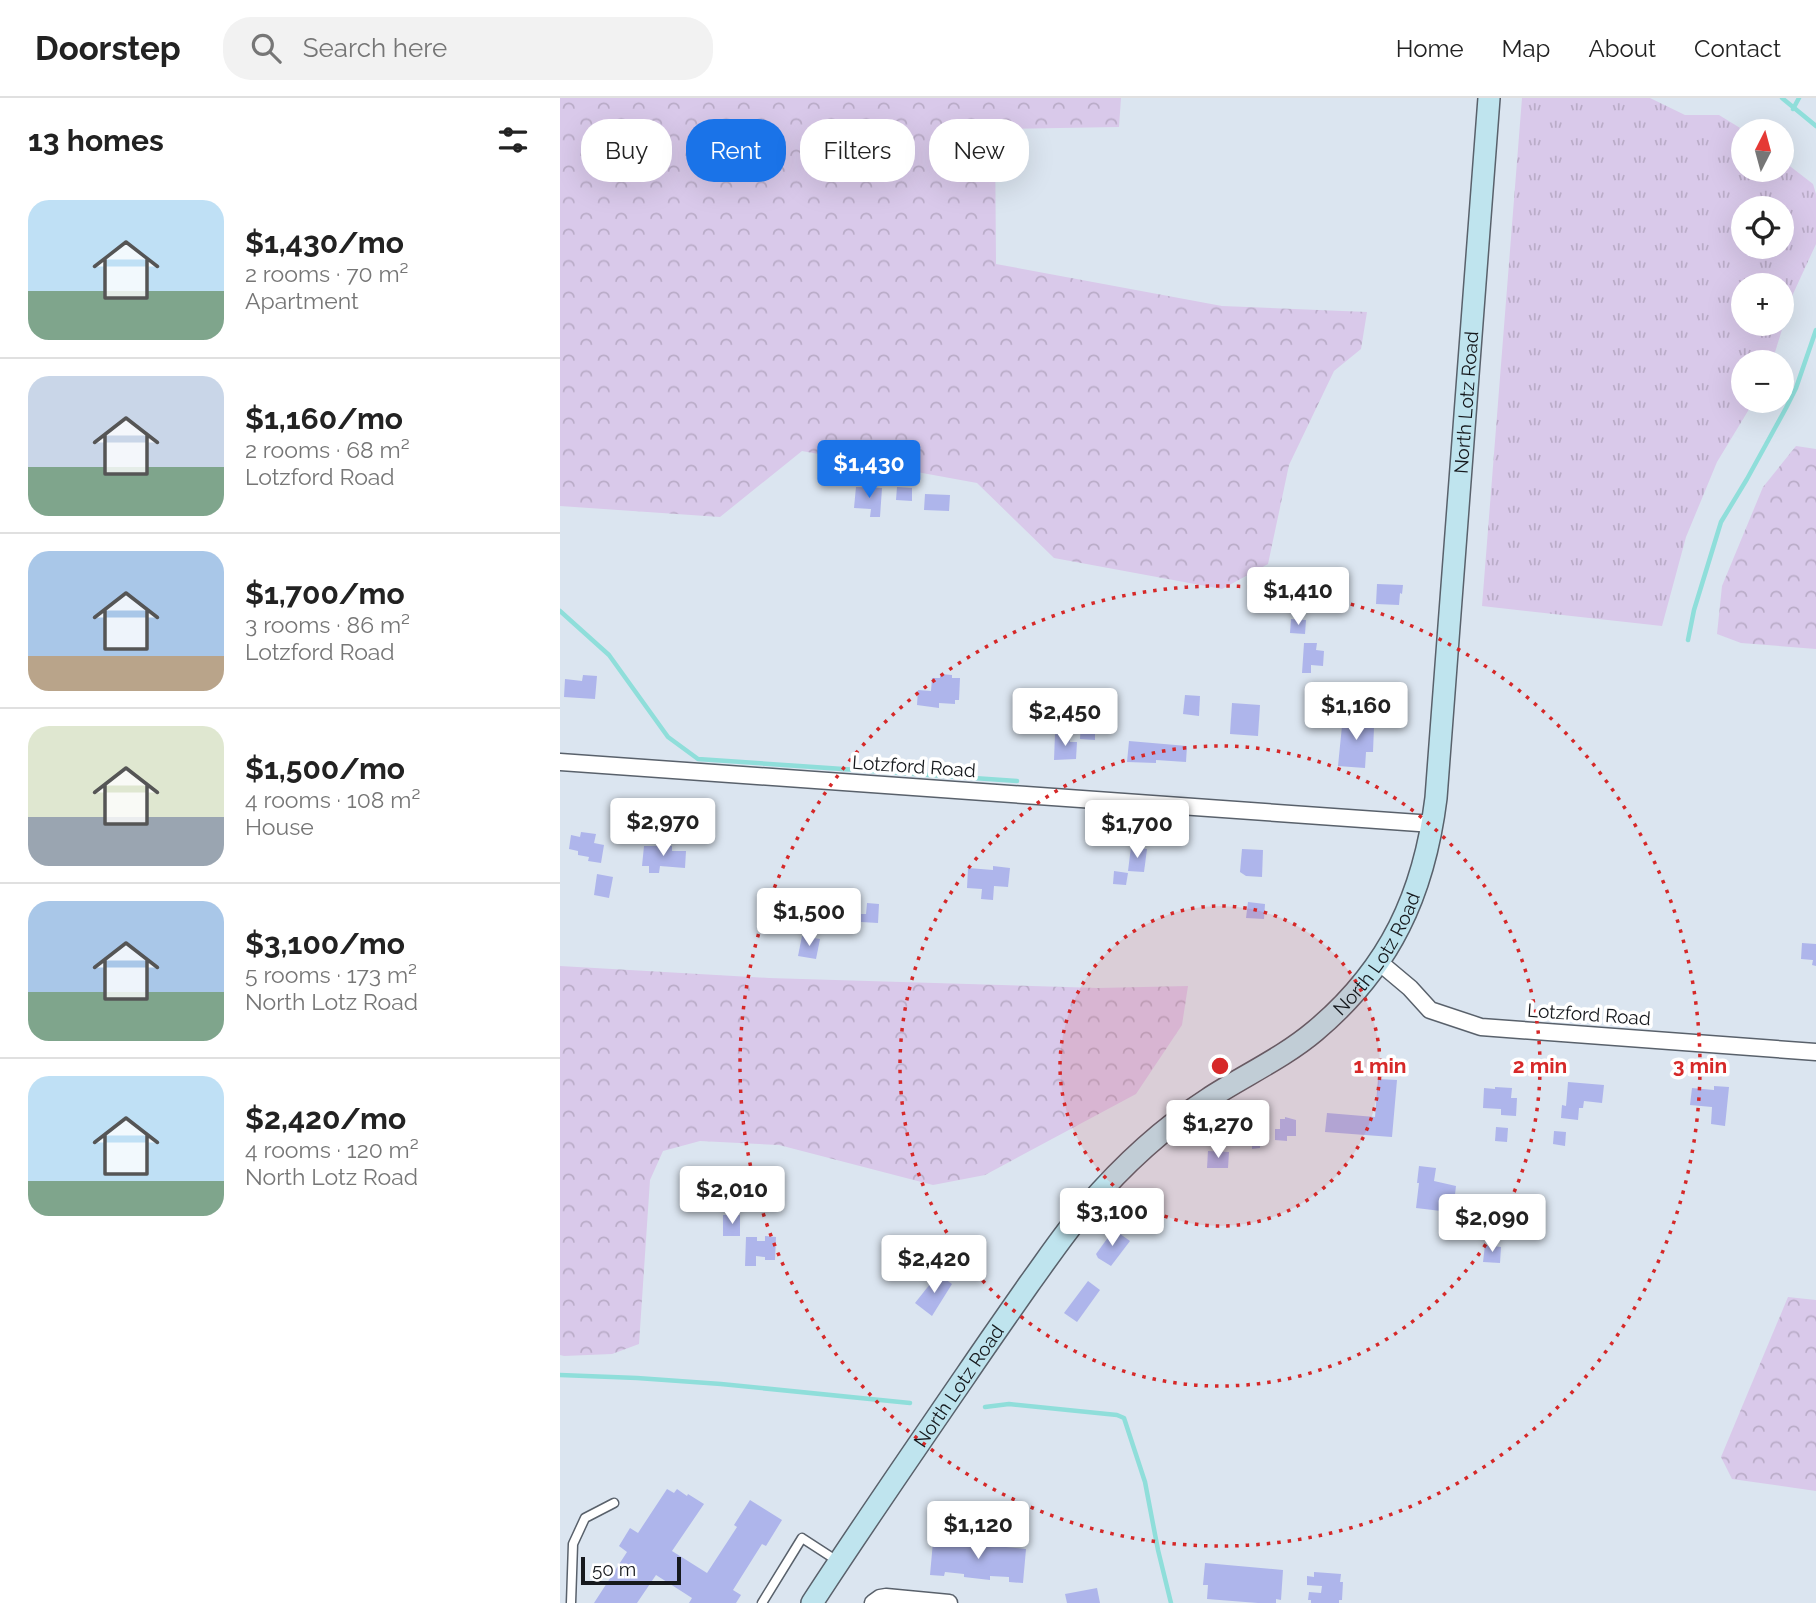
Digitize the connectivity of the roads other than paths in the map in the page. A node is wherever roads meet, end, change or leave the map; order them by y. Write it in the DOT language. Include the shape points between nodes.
graph roads {
  1 [pos="1489,98"];
  2 [pos="560,762"];
  3 [pos="1433,824"];
  4 [pos="1380,962"];
  5 [pos="1816,1052"];
  6 [pos="614,1503"];
  7 [pos="839,1562"];
  8 [pos="876,1601"];
  9 [pos="571,1603"];
  10 [pos="762,1603"];
  11 [pos="812,1603"];
  12 [pos="949,1603"];
  1 -- 3 [label="street, North Lotz Road"];
  2 -- 3 [label="street, Lotzford Road"];
  3 -- 4 [label="street, North Lotz Road" via="1416,892"];
  4 -- 5 [label="street, Lotzford Road" via="1430,1010 1481,1027"];
  4 -- 7 [label="street, North Lotz Road" via="1314,1033 1169,1128 1087,1207"];
  6 -- 9 [label="lane" via="585,1518 572,1544"];
  7 -- 10 [label="lane" via="803,1538"];
  7 -- 11 [label="street, North Lotz Road"];
  8 -- 12 [label="street" via="886,1597"];
}
